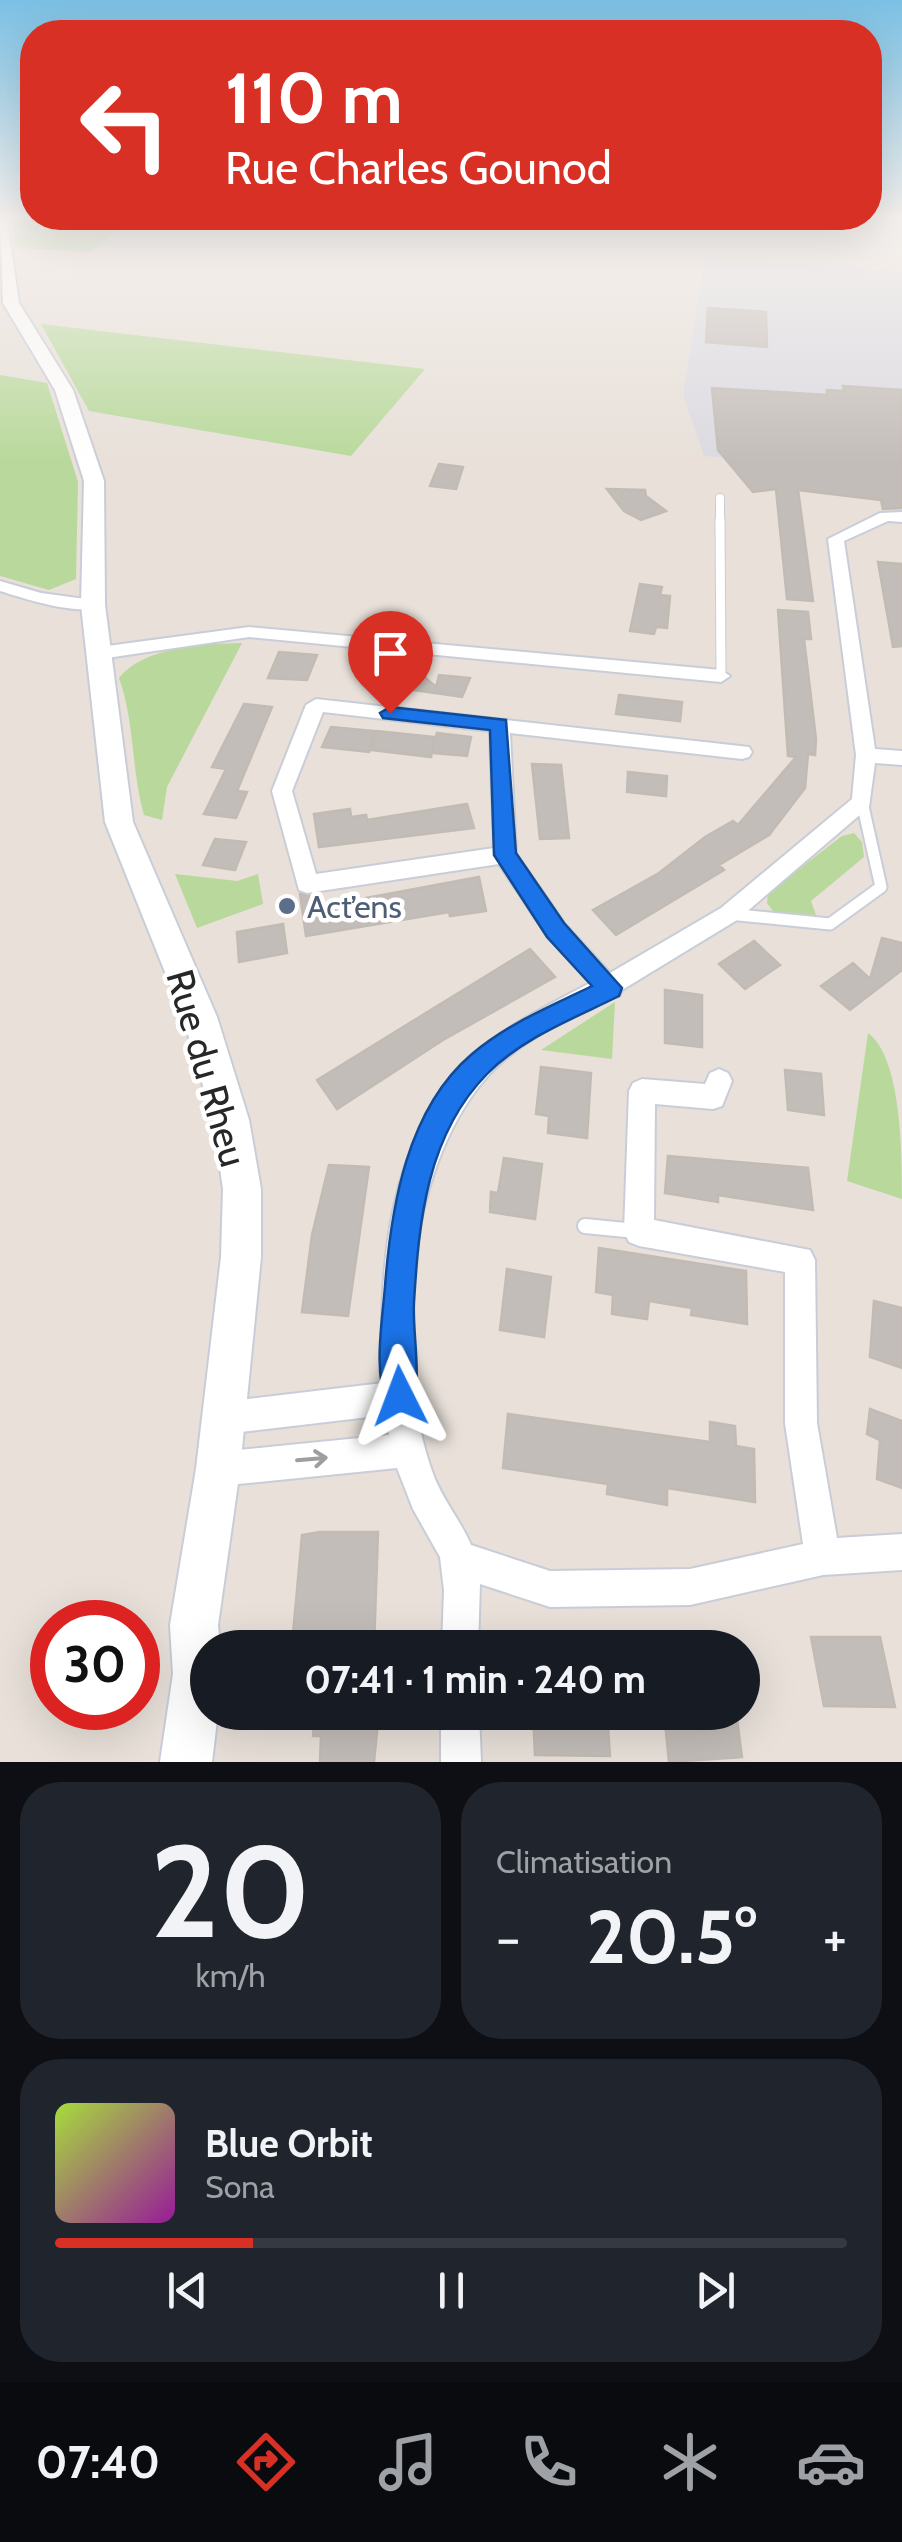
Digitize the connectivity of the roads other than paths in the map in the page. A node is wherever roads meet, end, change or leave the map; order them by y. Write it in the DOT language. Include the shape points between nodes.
graph roads {
  1 [pos="11,299"];
  2 [pos="720,498"];
  3 [pos="902,518"];
  4 [pos="0,586"];
  5 [pos="93,605"];
  6 [pos="100,653"];
  7 [pos="721,676"];
  8 [pos="500,725"];
  9 [pos="742,752"];
  10 [pos="866,754"];
  11 [pos="902,758"];
  12 [pos="862,802"];
  13 [pos="505,855"];
  14 [pos="729,914"];
  15 [pos="610,988"];
  16 [pos="719,1081"];
  17 [pos="585,1226"];
  18 [pos="639,1232"];
  19 [pos="400,1396"];
  20 [pos="223,1418"];
  21 [pos="406,1450"];
  22 [pos="218,1470"];
  23 [pos="902,1552"];
  24 [pos="823,1556"];
  25 [pos="459,1558"];
  26 [pos="460,1630"];
  27 [pos="460,1730"];
  28 [pos="186,1762"];
  29 [pos="461,1762"];
  1 -- 5 [label="street, Rue du Rheu" via="64,390 94,481"];
  2 -- 7 [label="lane"];
  3 -- 10 [label="street" via="886,516 836,539"];
  4 -- 5 [label="street"];
  5 -- 6 [label="street, Rue du Rheu"];
  6 -- 7 [label="street" via="250,632"];
  6 -- 20 [label="street, Rue du Rheu" via="120,822 200,1017 240,1172 241,1256"];
  8 -- 9 [label="street"];
  8 -- 13 [label="street"];
  8 -- 13 [label="street" via="316,705 282,791 307,884"];
  10 -- 11 [label="street"];
  10 -- 12 [label="street"];
  12 -- 14 [label="street"];
  12 -- 14 [label="lane" via="880,886 830,924"];
  13 -- 15 [label="street" via="556,930"];
  14 -- 15 [label="street"];
  15 -- 19 [label="street" via="520,1034 480,1063 452,1096 419,1162 404,1232 396,1339"];
  16 -- 18 [label="street" via="713,1097 642,1091"];
  17 -- 18 [label="lane"];
  18 -- 24 [label="street" via="800,1260 801,1422"];
  19 -- 20 [label="street"];
  19 -- 21 [label="street"];
  20 -- 22 [label="street, Rue du Rheu"];
  22 -- 21 [label="street, one-way"];
  21 -- 25 [label="street"];
  22 -- 28 [label="street, Rue du Rheu" via="194,1625 198,1674"];
  23 -- 24 [label="street"];
  24 -- 25 [label="street" via="690,1587 550,1590"];
  25 -- 26 [label="street"];
  27 -- 29 [label="street"];
}
